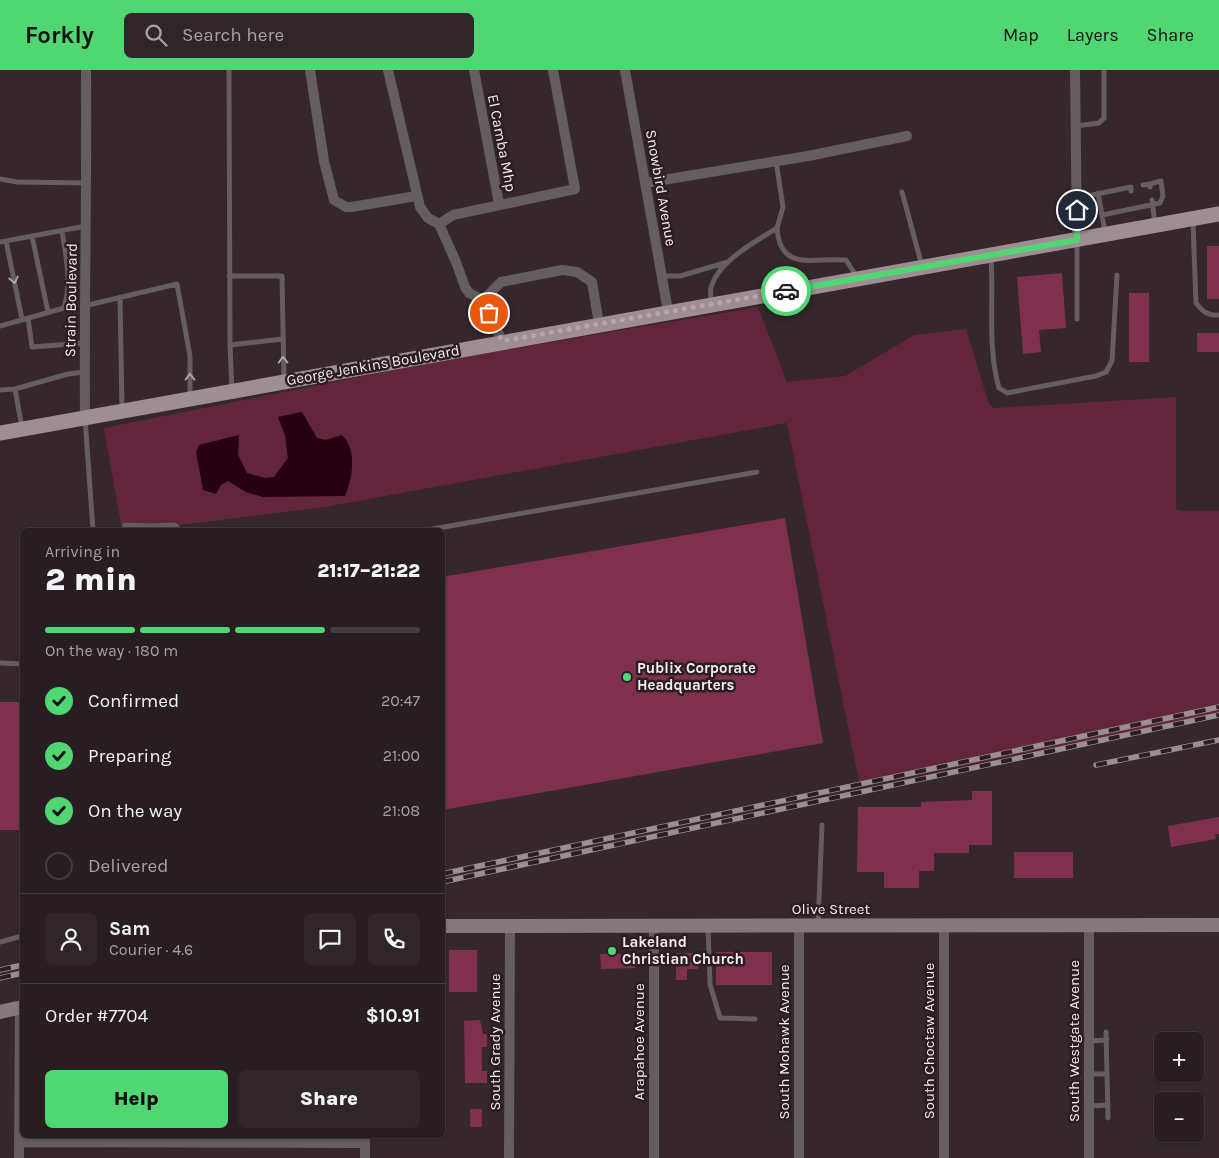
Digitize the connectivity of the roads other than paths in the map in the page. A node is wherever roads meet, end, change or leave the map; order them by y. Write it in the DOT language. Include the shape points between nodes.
graph roads {
  1 [pos="86,70"];
  2 [pos="229,70"];
  3 [pos="310,70"];
  4 [pos="388,70"];
  5 [pos="474,70"];
  6 [pos="553,70"];
  7 [pos="625,70"];
  8 [pos="1075,70"];
  9 [pos="1104,70"];
  10 [pos="1076,126"];
  11 [pos="907,136"];
  12 [pos="776,161"];
  13 [pos="0,179"];
  14 [pos="86,182"];
  15 [pos="645,182"];
  16 [pos="1148,185"];
  17 [pos="1131,191"];
  18 [pos="902,192"];
  19 [pos="1098,193"];
  20 [pos="416,196"];
  21 [pos="1077,198"];
  22 [pos="1152,203"];
  23 [pos="499,204"];
  24 [pos="1219,214"];
  25 [pos="1102,215"];
  26 [pos="1193,219"];
  27 [pos="438,224"];
  28 [pos="87,226"];
  29 [pos="1155,226"];
  30 [pos="777,228"];
  31 [pos="62,231"];
  32 [pos="1106,234"];
  33 [pos="32,236"];
  34 [pos="1077,240"];
  35 [pos="3,242"];
  36 [pos="991,255"];
  37 [pos="728,262"];
  38 [pos="922,267"];
  39 [pos="1117,275"];
  40 [pos="229,276"];
  41 [pos="661,276"];
  42 [pos="857,278"];
  43 [pos="120,298"];
  44 [pos="483,300"];
  45 [pos="711,304"];
  46 [pos="84,306"];
  47 [pos="668,311"];
  48 [pos="48,312"];
  49 [pos="1219,315"];
  50 [pos="25,319"];
  51 [pos="1077,319"];
  52 [pos="599,324"];
  53 [pos="0,326"];
  54 [pos="283,339"];
  55 [pos="502,341"];
  56 [pos="84,344"];
  57 [pos="230,345"];
  58 [pos="85,372"];
  59 [pos="284,381"];
  60 [pos="15,389"];
  61 [pos="0,390"];
  62 [pos="232,391"];
  63 [pos="190,398"];
  64 [pos="122,411"];
  65 [pos="85,418"];
  66 [pos="22,429"];
  67 [pos="0,433"];
  68 [pos="757,472"];
  69 [pos="93,528"];
  70 [pos="125,528"];
  71 [pos="152,528"];
  72 [pos="178,528"];
  73 [pos="438,528"];
  74 [pos="0,663"];
  75 [pos="20,664"];
  76 [pos="822,825"];
  77 [pos="1089,924"];
  78 [pos="510,925"];
  79 [pos="944,925"];
  80 [pos="1219,925"];
  81 [pos="445,926"];
  82 [pos="654,926"];
  83 [pos="708,926"];
  84 [pos="799,926"];
  85 [pos="818,926"];
  86 [pos="20,937"];
  87 [pos="0,942"];
  88 [pos="20,1007"];
  89 [pos="0,1012"];
  90 [pos="754,1019"];
  91 [pos="1106,1032"];
  92 [pos="1107,1040"];
  93 [pos="1089,1041"];
  94 [pos="1089,1074"];
  95 [pos="1107,1074"];
  96 [pos="1108,1105"];
  97 [pos="1089,1106"];
  98 [pos="1108,1118"];
  99 [pos="20,1138"];
  100 [pos="365,1139"];
  101 [pos="20,1142"];
  102 [pos="19,1158"];
  103 [pos="365,1158"];
  104 [pos="509,1158"];
  105 [pos="654,1158"];
  106 [pos="799,1158"];
  107 [pos="944,1158"];
  108 [pos="1089,1158"];
  1 -- 14 [label="street, Strain Boulevard"];
  2 -- 40 [label="lane"];
  3 -- 20 [label="street" via="324,161 334,200 352,207"];
  4 -- 20 [label="street"];
  5 -- 23 [label="street, El Camba Mhp"];
  6 -- 23 [label="street, El Camba Mhp" via="575,189"];
  7 -- 15 [label="street, Snowbird Avenue"];
  8 -- 10 [label="street"];
  9 -- 10 [label="lane" via="1104,118 1100,123"];
  10 -- 21 [label="street"];
  11 -- 12 [label="street"];
  12 -- 15 [label="street"];
  12 -- 30 [label="lane" via="783,207"];
  13 -- 14 [label="lane"];
  14 -- 28 [label="street, Strain Boulevard"];
  15 -- 41 [label="street, Snowbird Avenue"];
  16 -- 22 [label="lane" via="1161,181 1163,196 1160,203"];
  17 -- 19 [label="lane" via="1131,187"];
  18 -- 38 [label="lane"];
  19 -- 21 [label="lane"];
  19 -- 25 [label="lane"];
  20 -- 27 [label="street" via="420,208"];
  21 -- 34 [label="street"];
  22 -- 25 [label="lane"];
  22 -- 29 [label="lane"];
  23 -- 27 [label="street" via="453,215"];
  24 -- 26 [label="main road, George Jenkins Boulevard"];
  25 -- 32 [label="lane"];
  26 -- 29 [label="main road, George Jenkins Boulevard"];
  26 -- 49 [label="lane" via="1196,303 1210,316"];
  27 -- 44 [label="street" via="465,287 469,293"];
  28 -- 31 [label="lane"];
  28 -- 46 [label="street, Strain Boulevard"];
  29 -- 32 [label="main road, George Jenkins Boulevard"];
  30 -- 37 [label="lane"];
  30 -- 42 [label="lane" via="780,248 786,255 807,261 846,260"];
  31 -- 33 [label="lane"];
  31 -- 48 [label="lane" via="68,295 64,308"];
  32 -- 34 [label="main road, George Jenkins Boulevard"];
  33 -- 35 [label="lane"];
  33 -- 48 [label="lane"];
  34 -- 36 [label="main road, George Jenkins Boulevard"];
  34 -- 51 [label="lane"];
  35 -- 50 [label="lane, one-way"];
  36 -- 38 [label="main road, George Jenkins Boulevard"];
  36 -- 39 [label="lane" via="995,368 999,388 1007,393 1106,372 1112,360"];
  37 -- 41 [label="lane" via="680,276"];
  37 -- 45 [label="lane" via="711,288"];
  38 -- 42 [label="main road, George Jenkins Boulevard"];
  40 -- 54 [label="lane" via="282,276"];
  40 -- 57 [label="lane"];
  41 -- 47 [label="street, Snowbird Avenue"];
  42 -- 45 [label="main road, George Jenkins Boulevard"];
  43 -- 46 [label="lane"];
  63 -- 43 [label="lane, one-way" via="190,356 177,284"];
  43 -- 64 [label="lane"];
  44 -- 52 [label="street" via="501,282 570,270 592,282"];
  44 -- 55 [label="street"];
  45 -- 47 [label="main road, George Jenkins Boulevard"];
  46 -- 56 [label="street, Strain Boulevard"];
  47 -- 52 [label="main road, George Jenkins Boulevard"];
  48 -- 50 [label="lane"];
  50 -- 53 [label="lane"];
  50 -- 56 [label="lane" via="32,347"];
  52 -- 55 [label="main road, George Jenkins Boulevard"];
  54 -- 57 [label="lane"];
  59 -- 54 [label="lane, one-way"];
  55 -- 59 [label="main road, George Jenkins Boulevard"];
  56 -- 58 [label="street, Strain Boulevard"];
  57 -- 62 [label="lane"];
  58 -- 60 [label="lane"];
  58 -- 65 [label="street, Strain Boulevard"];
  59 -- 62 [label="main road, George Jenkins Boulevard"];
  60 -- 61 [label="lane"];
  60 -- 66 [label="lane"];
  62 -- 63 [label="main road, George Jenkins Boulevard"];
  63 -- 64 [label="main road, George Jenkins Boulevard"];
  64 -- 65 [label="main road, George Jenkins Boulevard"];
  65 -- 66 [label="main road, George Jenkins Boulevard"];
  65 -- 69 [label="lane, Strain Boulevard"];
  66 -- 67 [label="main road, George Jenkins Boulevard"];
  68 -- 73 [label="lane"];
  70 -- 71 [label="lane" via="125,525"];
  71 -- 72 [label="lane" via="174,525"];
  74 -- 75 [label="lane"];
  76 -- 85 [label="lane"];
  77 -- 79 [label="main road, Olive Street"];
  77 -- 80 [label="main road, Olive Street"];
  77 -- 93 [label="street, South Westgate Avenue"];
  78 -- 81 [label="main road, Olive Street"];
  78 -- 82 [label="main road, Olive Street"];
  78 -- 104 [label="street, South Grady Avenue"];
  79 -- 85 [label="main road, Olive Street"];
  79 -- 107 [label="street, South Choctaw Avenue"];
  82 -- 83 [label="main road, Olive Street"];
  82 -- 105 [label="street, Arapahoe Avenue"];
  83 -- 84 [label="main road, Olive Street"];
  83 -- 90 [label="lane" via="710,984 720,1018"];
  84 -- 85 [label="main road, Olive Street"];
  84 -- 106 [label="street, South Mohawk Avenue"];
  86 -- 87 [label="lane"];
  88 -- 89 [label="main road"];
  91 -- 92 [label="lane"];
  92 -- 93 [label="lane"];
  92 -- 95 [label="lane"];
  93 -- 94 [label="street, South Westgate Avenue"];
  94 -- 95 [label="lane"];
  94 -- 97 [label="street, South Westgate Avenue"];
  95 -- 96 [label="lane"];
  96 -- 97 [label="lane"];
  96 -- 98 [label="lane"];
  97 -- 108 [label="street, South Westgate Avenue"];
  99 -- 101 [label="street"];
  100 -- 101 [label="street"];
  100 -- 103 [label="street"];
  101 -- 102 [label="street"];
}
